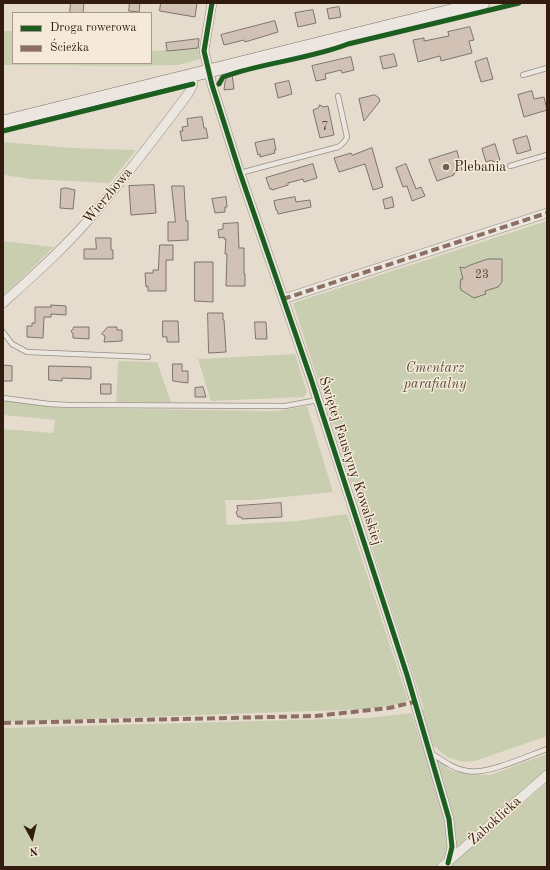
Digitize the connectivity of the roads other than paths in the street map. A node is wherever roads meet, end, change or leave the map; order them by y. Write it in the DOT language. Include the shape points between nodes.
graph roads {
  1 [pos="212,3"];
  2 [pos="483,3"];
  3 [pos="547,68"];
  4 [pos="209,71"];
  5 [pos="192,75"];
  6 [pos="523,75"];
  7 [pos="338,96"];
  8 [pos="3,122"];
  9 [pos="547,155"];
  10 [pos="510,166"];
  11 [pos="240,173"];
  12 [pos="547,213"];
  13 [pos="283,299"];
  14 [pos="3,303"];
  15 [pos="3,332"];
  16 [pos="148,357"];
  17 [pos="3,398"];
  18 [pos="318,400"];
  19 [pos="547,749"];
  20 [pos="428,751"];
  21 [pos="547,775"];
  22 [pos="445,865"];
  1 -- 4 [label="street, Świętej Faustyny Kowalskiej" via="204,51"];
  2 -- 4 [label="main road"];
  3 -- 6 [label="lane"];
  4 -- 5 [label="main road"];
  4 -- 11 [label="street, Świętej Faustyny Kowalskiej"];
  5 -- 8 [label="main road"];
  5 -- 14 [label="street, Wierzbowa" via="193,84 188,94 96,212 50,261"];
  7 -- 11 [label="lane" via="346,142 338,147"];
  9 -- 10 [label="lane"];
  11 -- 13 [label="street, Świętej Faustyny Kowalskiej"];
  12 -- 13 [label="street"];
  13 -- 18 [label="street, Świętej Faustyny Kowalskiej"];
  15 -- 16 [label="lane" via="12,344 27,352"];
  17 -- 18 [label="lane" via="70,405 285,406"];
  18 -- 20 [label="street, Świętej Faustyny Kowalskiej" via="407,675"];
  19 -- 20 [label="lane" via="489,770 467,771 447,764"];
  20 -- 22 [label="street, Świętej Faustyny Kowalskiej" via="449,819 452,847"];
  21 -- 22 [label="street, Żaboklicka"];
}
